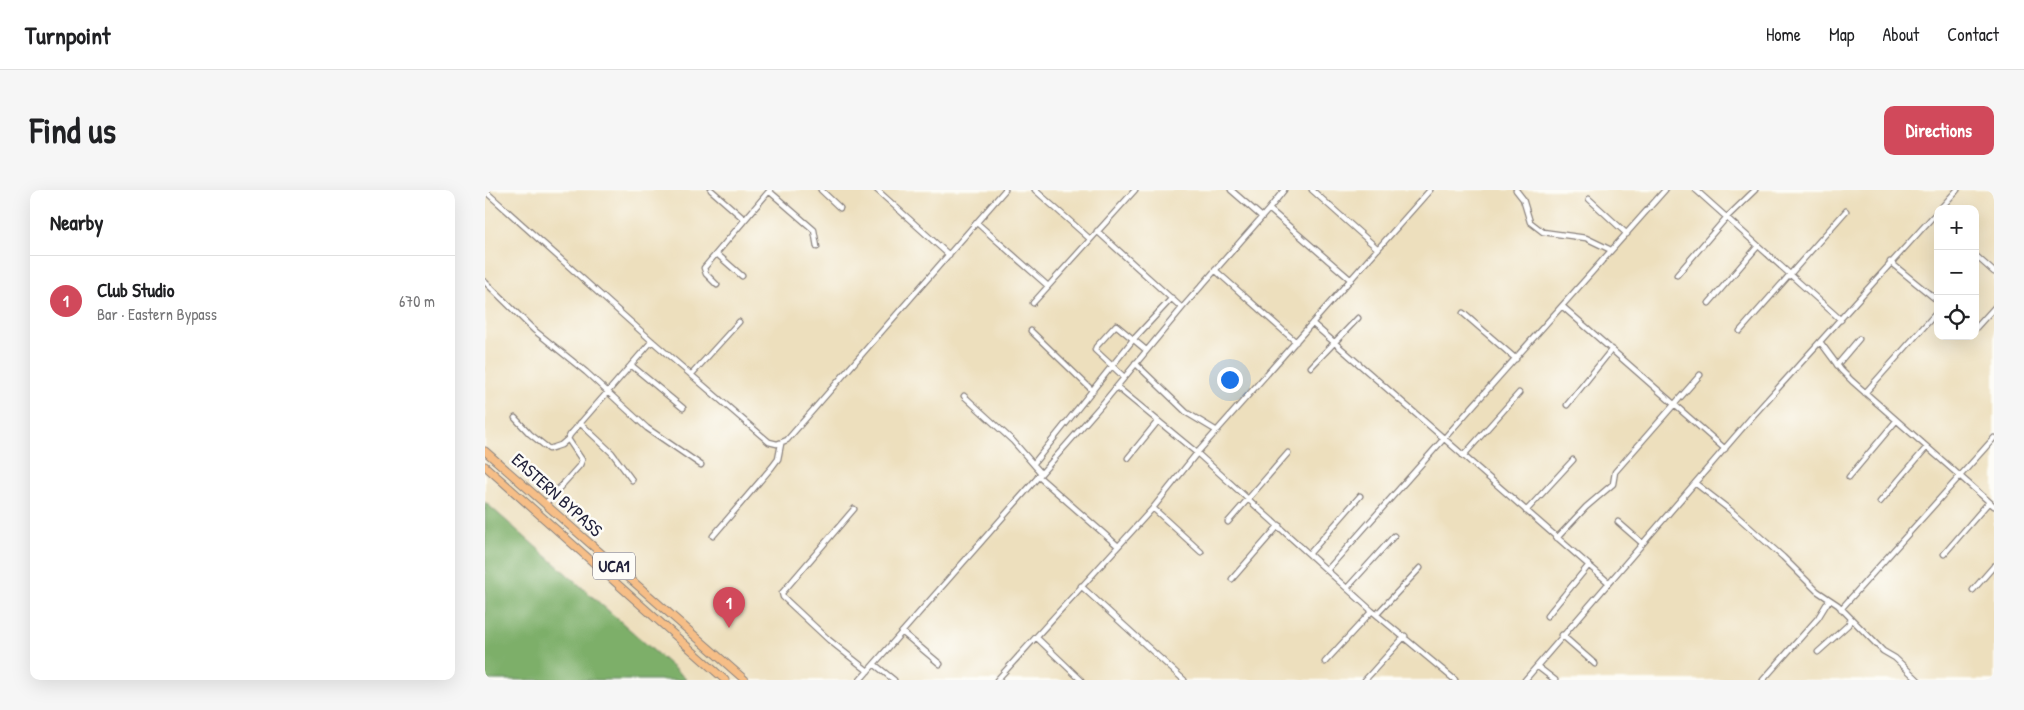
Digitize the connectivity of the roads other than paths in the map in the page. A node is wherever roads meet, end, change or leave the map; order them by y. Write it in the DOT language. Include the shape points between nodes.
graph roads {
  1 [pos="711,190"];
  2 [pos="821,190"];
  3 [pos="877,190"];
  4 [pos="1005,190"];
  5 [pos="1035,190"];
  6 [pos="1135,190"];
  7 [pos="1231,190"];
  8 [pos="1284,190"];
  9 [pos="1312,190"];
  10 [pos="1430,190"];
  11 [pos="1516,190"];
  12 [pos="1657,190"];
  13 [pos="1696,190"];
  14 [pos="1755,190"];
  15 [pos="1957,190"];
  16 [pos="485,191"];
  17 [pos="770,191"];
  18 [pos="1663,192"];
  19 [pos="1589,199"];
  20 [pos="1944,205"];
  21 [pos="840,208"];
  22 [pos="1269,209"];
  23 [pos="1846,211"];
  24 [pos="1262,217"];
  25 [pos="1932,217"];
  26 [pos="1726,218"];
  27 [pos="744,219"];
  28 [pos="977,223"];
  29 [pos="1097,231"];
  30 [pos="1627,234"];
  31 [pos="1090,239"];
  32 [pos="817,246"];
  33 [pos="1758,246"];
  34 [pos="1378,249"];
  35 [pos="1611,250"];
  36 [pos="717,254"];
  37 [pos="949,255"];
  38 [pos="1979,259"];
  39 [pos="1891,262"];
  40 [pos="1215,270"];
  41 [pos="1994,272"];
  42 [pos="1790,274"];
  43 [pos="1677,275"];
  44 [pos="742,276"];
  45 [pos="1351,280"];
  46 [pos="485,282"];
  47 [pos="717,285"];
  48 [pos="1048,286"];
  49 [pos="1172,298"];
  50 [pos="1934,298"];
  51 [pos="1033,303"];
  52 [pos="1709,303"];
  53 [pos="1562,306"];
  54 [pos="1182,308"];
  55 [pos="1994,308"];
  56 [pos="1463,313"];
  57 [pos="1934,315"];
  58 [pos="1358,318"];
  59 [pos="1841,320"];
  60 [pos="739,322"];
  61 [pos="1313,323"];
  62 [pos="1979,325"];
  63 [pos="1740,330"];
  64 [pos="1031,331"];
  65 [pos="1134,339"];
  66 [pos="1859,340"];
  67 [pos="652,341"];
  68 [pos="1296,342"];
  69 [pos="1334,342"];
  70 [pos="1821,342"];
  71 [pos="1612,349"];
  72 [pos="1147,350"];
  73 [pos="1516,359"];
  74 [pos="1135,363"];
  75 [pos="631,365"];
  76 [pos="1837,365"];
  77 [pos="1112,366"];
  78 [pos="1311,367"];
  79 [pos="691,374"];
  80 [pos="1700,375"];
  81 [pos="1124,377"];
  82 [pos="1117,387"];
  83 [pos="1093,391"];
  84 [pos="608,392"];
  85 [pos="1519,393"];
  86 [pos="1865,393"];
  87 [pos="964,396"];
  88 [pos="1567,405"];
  89 [pos="1674,406"];
  90 [pos="683,408"];
  91 [pos="515,418"];
  92 [pos="1158,421"];
  93 [pos="1896,421"];
  94 [pos="580,423"];
  95 [pos="1217,431"];
  96 [pos="1994,438"];
  97 [pos="568,439"];
  98 [pos="1444,440"];
  99 [pos="781,444"];
  100 [pos="1925,448"];
  101 [pos="1725,449"];
  102 [pos="485,451"];
  103 [pos="1288,452"];
  104 [pos="1197,454"];
  105 [pos="1463,456"];
  106 [pos="1128,458"];
  107 [pos="1573,460"];
  108 [pos="1034,463"];
  109 [pos="701,465"];
  110 [pos="485,466"];
  111 [pos="1040,475"];
  112 [pos="1960,476"];
  113 [pos="1849,477"];
  114 [pos="632,480"];
  115 [pos="1695,483"];
  116 [pos="1360,496"];
  117 [pos="1248,498"];
  118 [pos="1880,502"];
  119 [pos="545,504"];
  120 [pos="1992,504"];
  121 [pos="1153,508"];
  122 [pos="854,509"];
  123 [pos="1525,511"];
  124 [pos="1228,522"];
  125 [pos="1618,522"];
  126 [pos="1279,525"];
  127 [pos="581,536"];
  128 [pos="713,536"];
  129 [pos="1394,536"];
  130 [pos="1557,538"];
  131 [pos="1642,543"];
  132 [pos="573,545"];
  133 [pos="1118,546"];
  134 [pos="1201,552"];
  135 [pos="1310,553"];
  136 [pos="1944,554"];
  137 [pos="1589,565"];
  138 [pos="1994,566"];
  139 [pos="1420,568"];
  140 [pos="1328,569"];
  141 [pos="1232,579"];
  142 [pos="1608,582"];
  143 [pos="1081,586"];
  144 [pos="1347,588"];
  145 [pos="1973,590"];
  146 [pos="1829,600"];
  147 [pos="1841,609"];
  148 [pos="1372,610"];
  149 [pos="1377,614"];
  150 [pos="1547,616"];
  151 [pos="1851,619"];
  152 [pos="902,632"];
  153 [pos="1562,635"];
  154 [pos="1405,636"];
  155 [pos="1036,637"];
  156 [pos="1818,652"];
  157 [pos="1325,662"];
  158 [pos="874,664"];
  159 [pos="940,664"];
  160 [pos="1595,664"];
  161 [pos="1538,667"];
  162 [pos="868,671"];
  163 [pos="725,680"];
  164 [pos="745,680"];
  165 [pos="860,680"];
  166 [pos="894,680"];
  167 [pos="997,680"];
  168 [pos="1081,680"];
  169 [pos="1185,680"];
  170 [pos="1365,680"];
  171 [pos="1455,680"];
  172 [pos="1525,680"];
  173 [pos="1555,680"];
  174 [pos="1763,680"];
  175 [pos="1918,680"];
  1 -- 27 [label="street"];
  2 -- 21 [label="street"];
  3 -- 37 [label="street"];
  4 -- 28 [label="street"];
  5 -- 31 [label="street"];
  6 -- 29 [label="street"];
  7 -- 24 [label="street"];
  8 -- 22 [label="street"];
  9 -- 34 [label="street"];
  10 -- 34 [label="street"];
  11 -- 35 [label="street" via="1523,199 1530,222 1543,232 1586,238"];
  12 -- 18 [label="street"];
  13 -- 26 [label="street"];
  14 -- 26 [label="street"];
  15 -- 20 [label="street"];
  16 -- 67 [label="street"];
  17 -- 27 [label="street"];
  17 -- 32 [label="street" via="813,230"];
  18 -- 30 [label="street"];
  19 -- 30 [label="street"];
  22 -- 24 [label="street"];
  22 -- 45 [label="street"];
  23 -- 42 [label="street"];
  24 -- 40 [label="street"];
  25 -- 39 [label="street"];
  26 -- 33 [label="street"];
  26 -- 43 [label="street"];
  27 -- 36 [label="street"];
  28 -- 37 [label="street"];
  28 -- 48 [label="street"];
  29 -- 31 [label="street"];
  29 -- 49 [label="street"];
  30 -- 35 [label="street"];
  31 -- 48 [label="street"];
  33 -- 42 [label="street"];
  33 -- 52 [label="street"];
  34 -- 45 [label="street"];
  35 -- 53 [label="street"];
  36 -- 44 [label="street"];
  36 -- 47 [label="street" via="704,271"];
  37 -- 99 [label="street"];
  38 -- 41 [label="street"];
  39 -- 50 [label="street"];
  39 -- 59 [label="street"];
  40 -- 54 [label="street"];
  40 -- 68 [label="street"];
  42 -- 59 [label="street"];
  42 -- 63 [label="street"];
  45 -- 61 [label="street"];
  46 -- 84 [label="street" via="532,328"];
  48 -- 51 [label="street"];
  49 -- 54 [label="street"];
  49 -- 65 [label="street"];
  53 -- 71 [label="street"];
  53 -- 73 [label="street"];
  54 -- 72 [label="street"];
  55 -- 62 [label="street"];
  56 -- 73 [label="street"];
  57 -- 86 [label="street"];
  58 -- 69 [label="street"];
  59 -- 70 [label="street"];
  60 -- 79 [label="street"];
  61 -- 68 [label="street"];
  61 -- 69 [label="street"];
  64 -- 83 [label="street"];
  65 -- 72 [label="street"];
  65 -- 77 [label="street"];
  65 -- 77 [label="street" via="1116,325 1096,347 1095,350"];
  66 -- 76 [label="street"];
  67 -- 75 [label="street"];
  67 -- 79 [label="street"];
  68 -- 95 [label="street"];
  69 -- 78 [label="street"];
  69 -- 98 [label="street"];
  70 -- 76 [label="street"];
  70 -- 101 [label="street"];
  71 -- 88 [label="street"];
  71 -- 89 [label="street"];
  72 -- 74 [label="street"];
  73 -- 98 [label="street"];
  74 -- 81 [label="street"];
  74 -- 95 [label="street" via="1187,413"];
  75 -- 84 [label="street"];
  75 -- 90 [label="street"];
  76 -- 86 [label="street"];
  77 -- 81 [label="street"];
  77 -- 83 [label="street"];
  79 -- 99 [label="street" via="769,442"];
  80 -- 89 [label="street"];
  81 -- 82 [label="street"];
  82 -- 92 [label="street"];
  82 -- 111 [label="street"];
  83 -- 108 [label="street"];
  84 -- 94 [label="street"];
  84 -- 109 [label="street" via="647,428"];
  85 -- 105 [label="street"];
  86 -- 93 [label="street"];
  87 -- 108 [label="street"];
  89 -- 101 [label="street"];
  89 -- 130 [label="street" via="1615,472 1613,484"];
  91 -- 97 [label="street" via="549,449"];
  92 -- 104 [label="street"];
  92 -- 106 [label="street"];
  93 -- 100 [label="street"];
  93 -- 113 [label="street"];
  94 -- 97 [label="street"];
  94 -- 114 [label="street" via="613,453"];
  95 -- 104 [label="street"];
  96 -- 112 [label="street"];
  97 -- 119 [label="street" via="582,460"];
  98 -- 105 [label="street"];
  98 -- 140 [label="street"];
  99 -- 128 [label="street" via="778,459"];
  100 -- 112 [label="street"];
  100 -- 118 [label="street"];
  101 -- 115 [label="street"];
  102 -- 119 [label="main road, EASTERN BYPASS / UCA1"];
  103 -- 117 [label="street"];
  104 -- 117 [label="street"];
  104 -- 121 [label="street"];
  105 -- 123 [label="street"];
  107 -- 123 [label="street"];
  108 -- 111 [label="street"];
  110 -- 132 [label="main road, EASTERN BYPASS / UCA1"];
  111 -- 133 [label="street"];
  111 -- 152 [label="street"];
  112 -- 120 [label="street"];
  112 -- 147 [label="street"];
  115 -- 131 [label="street"];
  115 -- 146 [label="street" via="1730,510"];
  116 -- 135 [label="street"];
  117 -- 124 [label="street"];
  117 -- 126 [label="street"];
  119 -- 127 [label="main road, EASTERN BYPASS / UCA1"];
  120 -- 136 [label="street"];
  121 -- 133 [label="street"];
  121 -- 134 [label="street"];
  122 -- 162 [label="street" via="781,593 814,628"];
  123 -- 130 [label="street"];
  125 -- 131 [label="street"];
  126 -- 135 [label="street"];
  126 -- 141 [label="street"];
  127 -- 132 [label="main road"];
  127 -- 164 [label="main road, EASTERN BYPASS / UCA1"];
  129 -- 144 [label="street"];
  130 -- 137 [label="street"];
  131 -- 142 [label="street"];
  132 -- 163 [label="main road, EASTERN BYPASS / UCA1"];
  133 -- 143 [label="street"];
  135 -- 140 [label="street"];
  137 -- 142 [label="street"];
  137 -- 150 [label="street"];
  138 -- 145 [label="street"];
  139 -- 149 [label="street"];
  140 -- 144 [label="street"];
  142 -- 153 [label="street"];
  143 -- 155 [label="street"];
  143 -- 169 [label="street"];
  144 -- 148 [label="street"];
  146 -- 147 [label="street"];
  146 -- 174 [label="street" via="1818,618"];
  147 -- 151 [label="street"];
  148 -- 149 [label="street"];
  148 -- 157 [label="street"];
  149 -- 154 [label="street"];
  151 -- 156 [label="street"];
  151 -- 175 [label="street"];
  152 -- 158 [label="street"];
  152 -- 159 [label="street"];
  153 -- 160 [label="street"];
  153 -- 161 [label="street"];
  154 -- 170 [label="street"];
  154 -- 171 [label="street"];
  155 -- 167 [label="street"];
  155 -- 168 [label="street"];
  158 -- 162 [label="street"];
  158 -- 166 [label="street"];
  161 -- 172 [label="street"];
  161 -- 173 [label="street"];
  162 -- 165 [label="street"];
}
